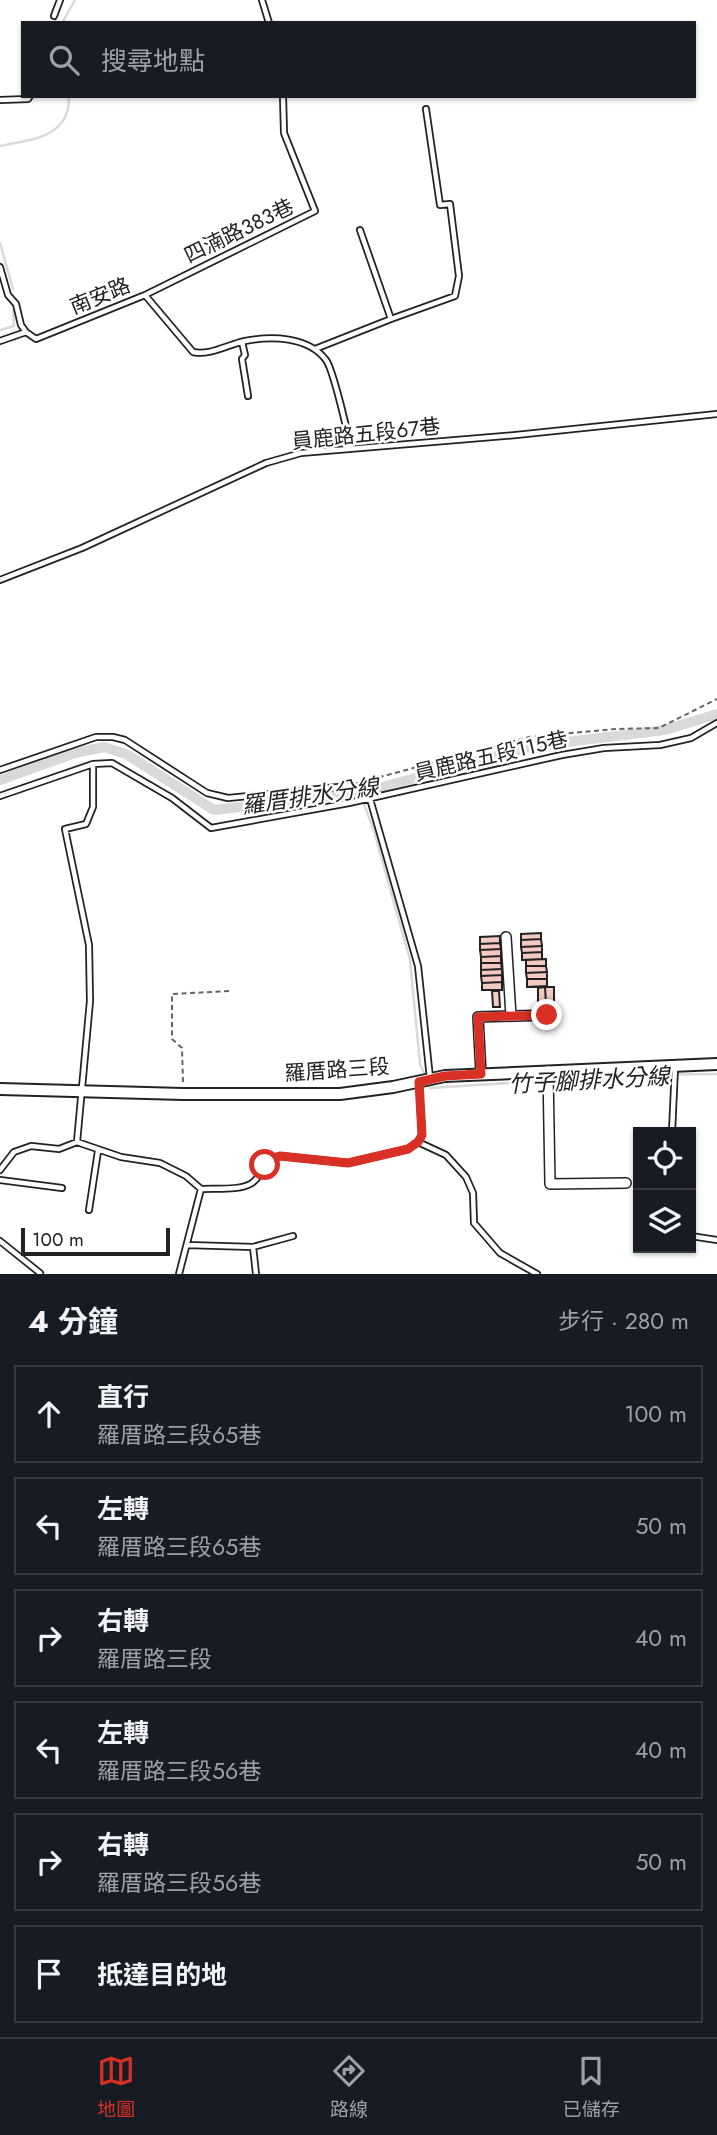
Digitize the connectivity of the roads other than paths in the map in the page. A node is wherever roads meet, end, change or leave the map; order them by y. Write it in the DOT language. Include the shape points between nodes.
graph roads {
  1 [pos="60,0"];
  2 [pos="262,0"];
  3 [pos="54,16"];
  4 [pos="268,21"];
  5 [pos="29,98"];
  6 [pos="283,98"];
  7 [pos="0,100"];
  8 [pos="426,109"];
  9 [pos="360,230"];
  10 [pos="0,267"];
  11 [pos="145,295"];
  12 [pos="390,319"];
  13 [pos="26,332"];
  14 [pos="0,341"];
  15 [pos="242,342"];
  16 [pos="315,349"];
  17 [pos="248,396"];
  18 [pos="717,414"];
  19 [pos="351,448"];
  20 [pos="0,580"];
  21 [pos="717,723"];
  22 [pos="93,764"];
  23 [pos="0,770"];
  24 [pos="348,786"];
  25 [pos="0,796"];
  26 [pos="370,799"];
  27 [pos="506,937"];
  28 [pos="547,1015"];
  29 [pos="511,1016"];
  30 [pos="717,1064"];
  31 [pos="675,1066"];
  32 [pos="548,1071"];
  33 [pos="481,1074"];
  34 [pos="425,1080"];
  35 [pos="0,1089"];
  36 [pos="83,1091"];
  37 [pos="672,1127"];
  38 [pos="77,1142"];
  39 [pos="418,1142"];
  40 [pos="98,1151"];
  41 [pos="0,1170"];
  42 [pos="0,1180"];
  43 [pos="626,1183"];
  44 [pos="62,1188"];
  45 [pos="201,1189"];
  46 [pos="89,1210"];
  47 [pos="293,1236"];
  48 [pos="696,1237"];
  49 [pos="717,1240"];
  50 [pos="0,1241"];
  51 [pos="187,1245"];
  52 [pos="253,1247"];
  53 [pos="40,1273"];
  54 [pos="179,1274"];
  55 [pos="256,1274"];
  56 [pos="537,1274"];
  1 -- 3 [label="lane"];
  2 -- 4 [label="lane"];
  5 -- 7 [label="lane"];
  6 -- 11 [label="lane, 四湳路383巷" via="284,133 315,211"];
  8 -- 12 [label="lane" via="440,205 450,204 459,276 455,296"];
  9 -- 12 [label="lane"];
  10 -- 13 [label="lane"];
  11 -- 13 [label="lane, 南安路" via="36,339"];
  11 -- 15 [label="lane, 南安路" via="193,352 201,354"];
  12 -- 16 [label="lane"];
  13 -- 14 [label="lane"];
  15 -- 16 [label="lane, 南安路" via="280,337"];
  15 -- 17 [label="lane"];
  16 -- 19 [label="lane" via="327,362"];
  18 -- 19 [label="lane, 員鹿路五段67巷"];
  19 -- 20 [label="lane, 員鹿路五段67巷" via="301,453 266,463 82,548"];
  21 -- 26 [label="lane, 員鹿路五段115巷" via="691,738 660,745 562,755"];
  22 -- 25 [label="lane"];
  22 -- 26 [label="lane, 員鹿路五段115巷" via="112,763 172,798 211,828"];
  22 -- 36 [label="lane" via="93,807 86,824 65,830 89,945"];
  23 -- 24 [label="lane" via="96,737 113,737 125,740 207,793 229,798"];
  26 -- 34 [label="lane" via="418,967"];
  27 -- 29 [label="street"];
  28 -- 29 [label="street"];
  29 -- 33 [label="street" via="478,1017"];
  30 -- 31 [label="street, 羅厝路三段"];
  31 -- 32 [label="street, 羅厝路三段"];
  31 -- 37 [label="lane"];
  32 -- 33 [label="street, 羅厝路三段"];
  32 -- 43 [label="street" via="550,1184"];
  33 -- 34 [label="street, 羅厝路三段"];
  34 -- 36 [label="street, 羅厝路三段" via="340,1094"];
  34 -- 39 [label="lane"];
  35 -- 36 [label="street, 羅厝路三段"];
  36 -- 38 [label="lane"];
  38 -- 40 [label="lane"];
  38 -- 41 [label="lane" via="59,1149 31,1146 14,1152"];
  39 -- 45 [label="lane" via="408,1149 348,1163 280,1156 272,1158 253,1182"];
  39 -- 56 [label="lane" via="446,1155 466,1177 474,1223 500,1253"];
  40 -- 45 [label="lane" via="160,1163"];
  40 -- 46 [label="lane"];
  42 -- 44 [label="lane"];
  45 -- 51 [label="lane"];
  47 -- 52 [label="lane"];
  48 -- 49 [label="lane"];
  50 -- 53 [label="lane"];
  51 -- 52 [label="lane"];
  51 -- 54 [label="lane"];
  52 -- 55 [label="lane"];
}
